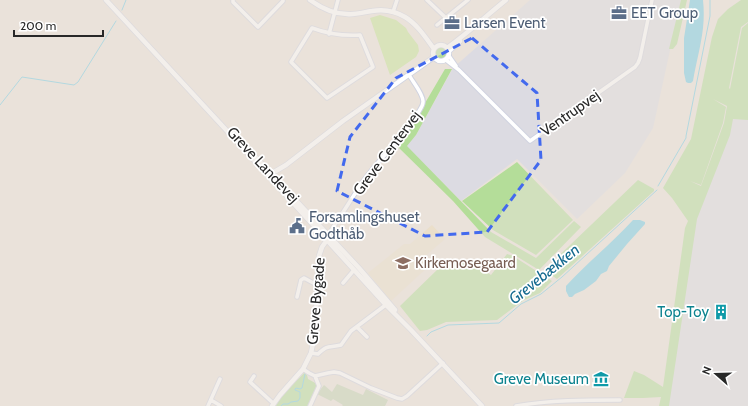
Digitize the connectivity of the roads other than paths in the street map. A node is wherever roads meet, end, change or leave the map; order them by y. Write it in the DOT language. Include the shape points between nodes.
graph roads {
  1 [pos="106,0"];
  2 [pos="233,0"];
  3 [pos="283,0"];
  4 [pos="310,0"];
  5 [pos="338,0"];
  6 [pos="397,0"];
  7 [pos="427,0"];
  8 [pos="468,0"];
  9 [pos="506,0"];
  10 [pos="652,0"];
  11 [pos="393,12"];
  12 [pos="335,13"];
  13 [pos="446,18"];
  14 [pos="437,25"];
  15 [pos="330,34"];
  16 [pos="436,47"];
  17 [pos="448,54"];
  18 [pos="435,58"];
  19 [pos="409,75"];
  20 [pos="271,177"];
  21 [pos="332,229"];
  22 [pos="328,239"];
  23 [pos="354,270"];
  24 [pos="343,283"];
  25 [pos="317,285"];
  26 [pos="297,297"];
  27 [pos="387,304"];
  28 [pos="357,327"];
  29 [pos="367,337"];
  30 [pos="311,353"];
  31 [pos="442,364"];
  32 [pos="303,369"];
  33 [pos="254,376"];
  34 [pos="315,376"];
  35 [pos="220,379"];
  36 [pos="211,400"];
  37 [pos="620,400"];
  38 [pos="273,405"];
  39 [pos="523,405"];
  40 [pos="208,406"];
  41 [pos="221,406"];
  42 [pos="310,406"];
  43 [pos="482,406"];
  44 [pos="516,406"];
  1 -- 20 [label="street, Greve Landevej"];
  2 -- 3 [label="street" via="258,27"];
  4 -- 12 [label="street"];
  5 -- 12 [label="street"];
  6 -- 11 [label="street"];
  7 -- 13 [label="street"];
  8 -- 13 [label="street"];
  9 -- 17 [label="street"];
  10 -- 17 [label="street, Ventrupvej" via="640,58 635,67 530,142 460,70"];
  11 -- 12 [label="street" via="377,10 354,14"];
  11 -- 16 [label="street" via="410,21"];
  12 -- 15 [label="street"];
  13 -- 14 [label="street"];
  15 -- 15 [label="street" via="360,35 372,67 327,98 291,62 312,28"];
  16 -- 17 [label="street" via="443,45"];
  16 -- 18 [label="street" via="433,54"];
  17 -- 18 [label="street" via="441,62"];
  18 -- 19 [label="street"];
  19 -- 20 [label="street" via="343,121"];
  19 -- 21 [label="street, Greve Centervej" via="422,95 422,105 412,124 364,180"];
  20 -- 22 [label="street, Greve Landevej"];
  22 -- 23 [label="street, Greve Landevej"];
  22 -- 25 [label="street, Greve Bygade" via="320,254"];
  22 -- 27 [label="street, Greve Landevej" via="359,268"];
  23 -- 24 [label="street"];
  23 -- 27 [label="street, Greve Landevej"];
  25 -- 26 [label="street" via="304,278 301,280"];
  25 -- 30 [label="street, Greve Bygade" via="315,334"];
  27 -- 28 [label="street"];
  27 -- 31 [label="street, Greve Landevej"];
  28 -- 29 [label="street"];
  28 -- 30 [label="street" via="341,345 324,348 318,354"];
  30 -- 32 [label="street, Greve Bygade"];
  31 -- 34 [label="street" via="402,399 340,373 328,372"];
  31 -- 43 [label="street, Greve Landevej"];
  32 -- 34 [label="street"];
  32 -- 38 [label="street, Greve Bygade"];
  33 -- 38 [label="street, Greve Bygade" via="250,382"];
  34 -- 42 [label="street" via="319,386"];
  35 -- 36 [label="street"];
  36 -- 40 [label="street"];
  36 -- 41 [label="street"];
  37 -- 39 [label="street"];
  39 -- 44 [label="street"];
}
